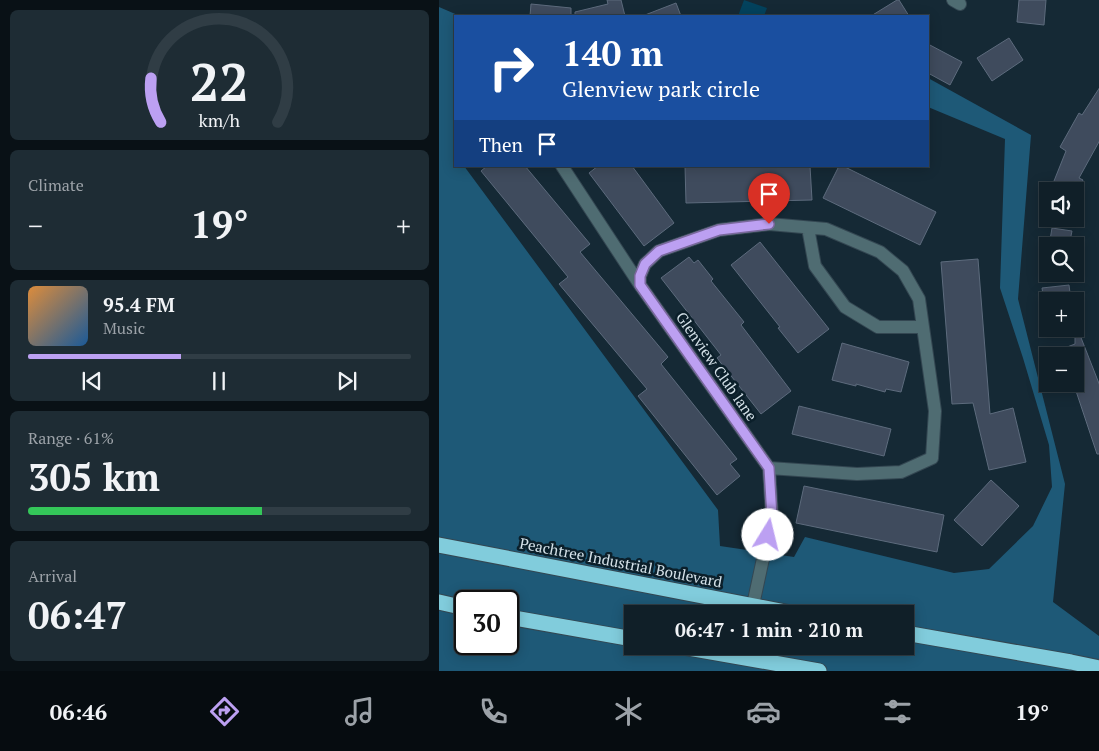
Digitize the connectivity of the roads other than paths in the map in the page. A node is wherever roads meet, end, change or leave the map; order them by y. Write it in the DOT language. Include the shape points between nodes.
graph roads {
  1 [pos="563,167"];
  2 [pos="808,228"];
  3 [pos="640,285"];
  4 [pos="923,327"];
  5 [pos="769,468"];
  6 [pos="439,545"];
  7 [pos="439,602"];
  8 [pos="454,605"];
  9 [pos="753,605"];
  10 [pos="519,619"];
  11 [pos="914,635"];
  12 [pos="624,637"];
  13 [pos="728,655"];
  14 [pos="1099,668"];
  15 [pos="819,671"];
  1 -- 3 [label="street, Glenview Club lane"];
  2 -- 3 [label="street" via="769,224 719,230 659,251 645,264"];
  2 -- 4 [label="street" via="826,229 880,252 903,270 919,299"];
  2 -- 4 [label="street" via="815,266 845,307 878,327"];
  3 -- 5 [label="street, Glenview Club lane"];
  4 -- 5 [label="street" via="935,411 931,458 901,472 857,474"];
  5 -- 9 [label="street" via="772,517"];
  6 -- 9 [label="highway, Peachtree Industrial Boulevard"];
  7 -- 8 [label="highway"];
  10 -- 12 [label="highway"];
  11 -- 14 [label="highway"];
  13 -- 15 [label="highway"];
}
